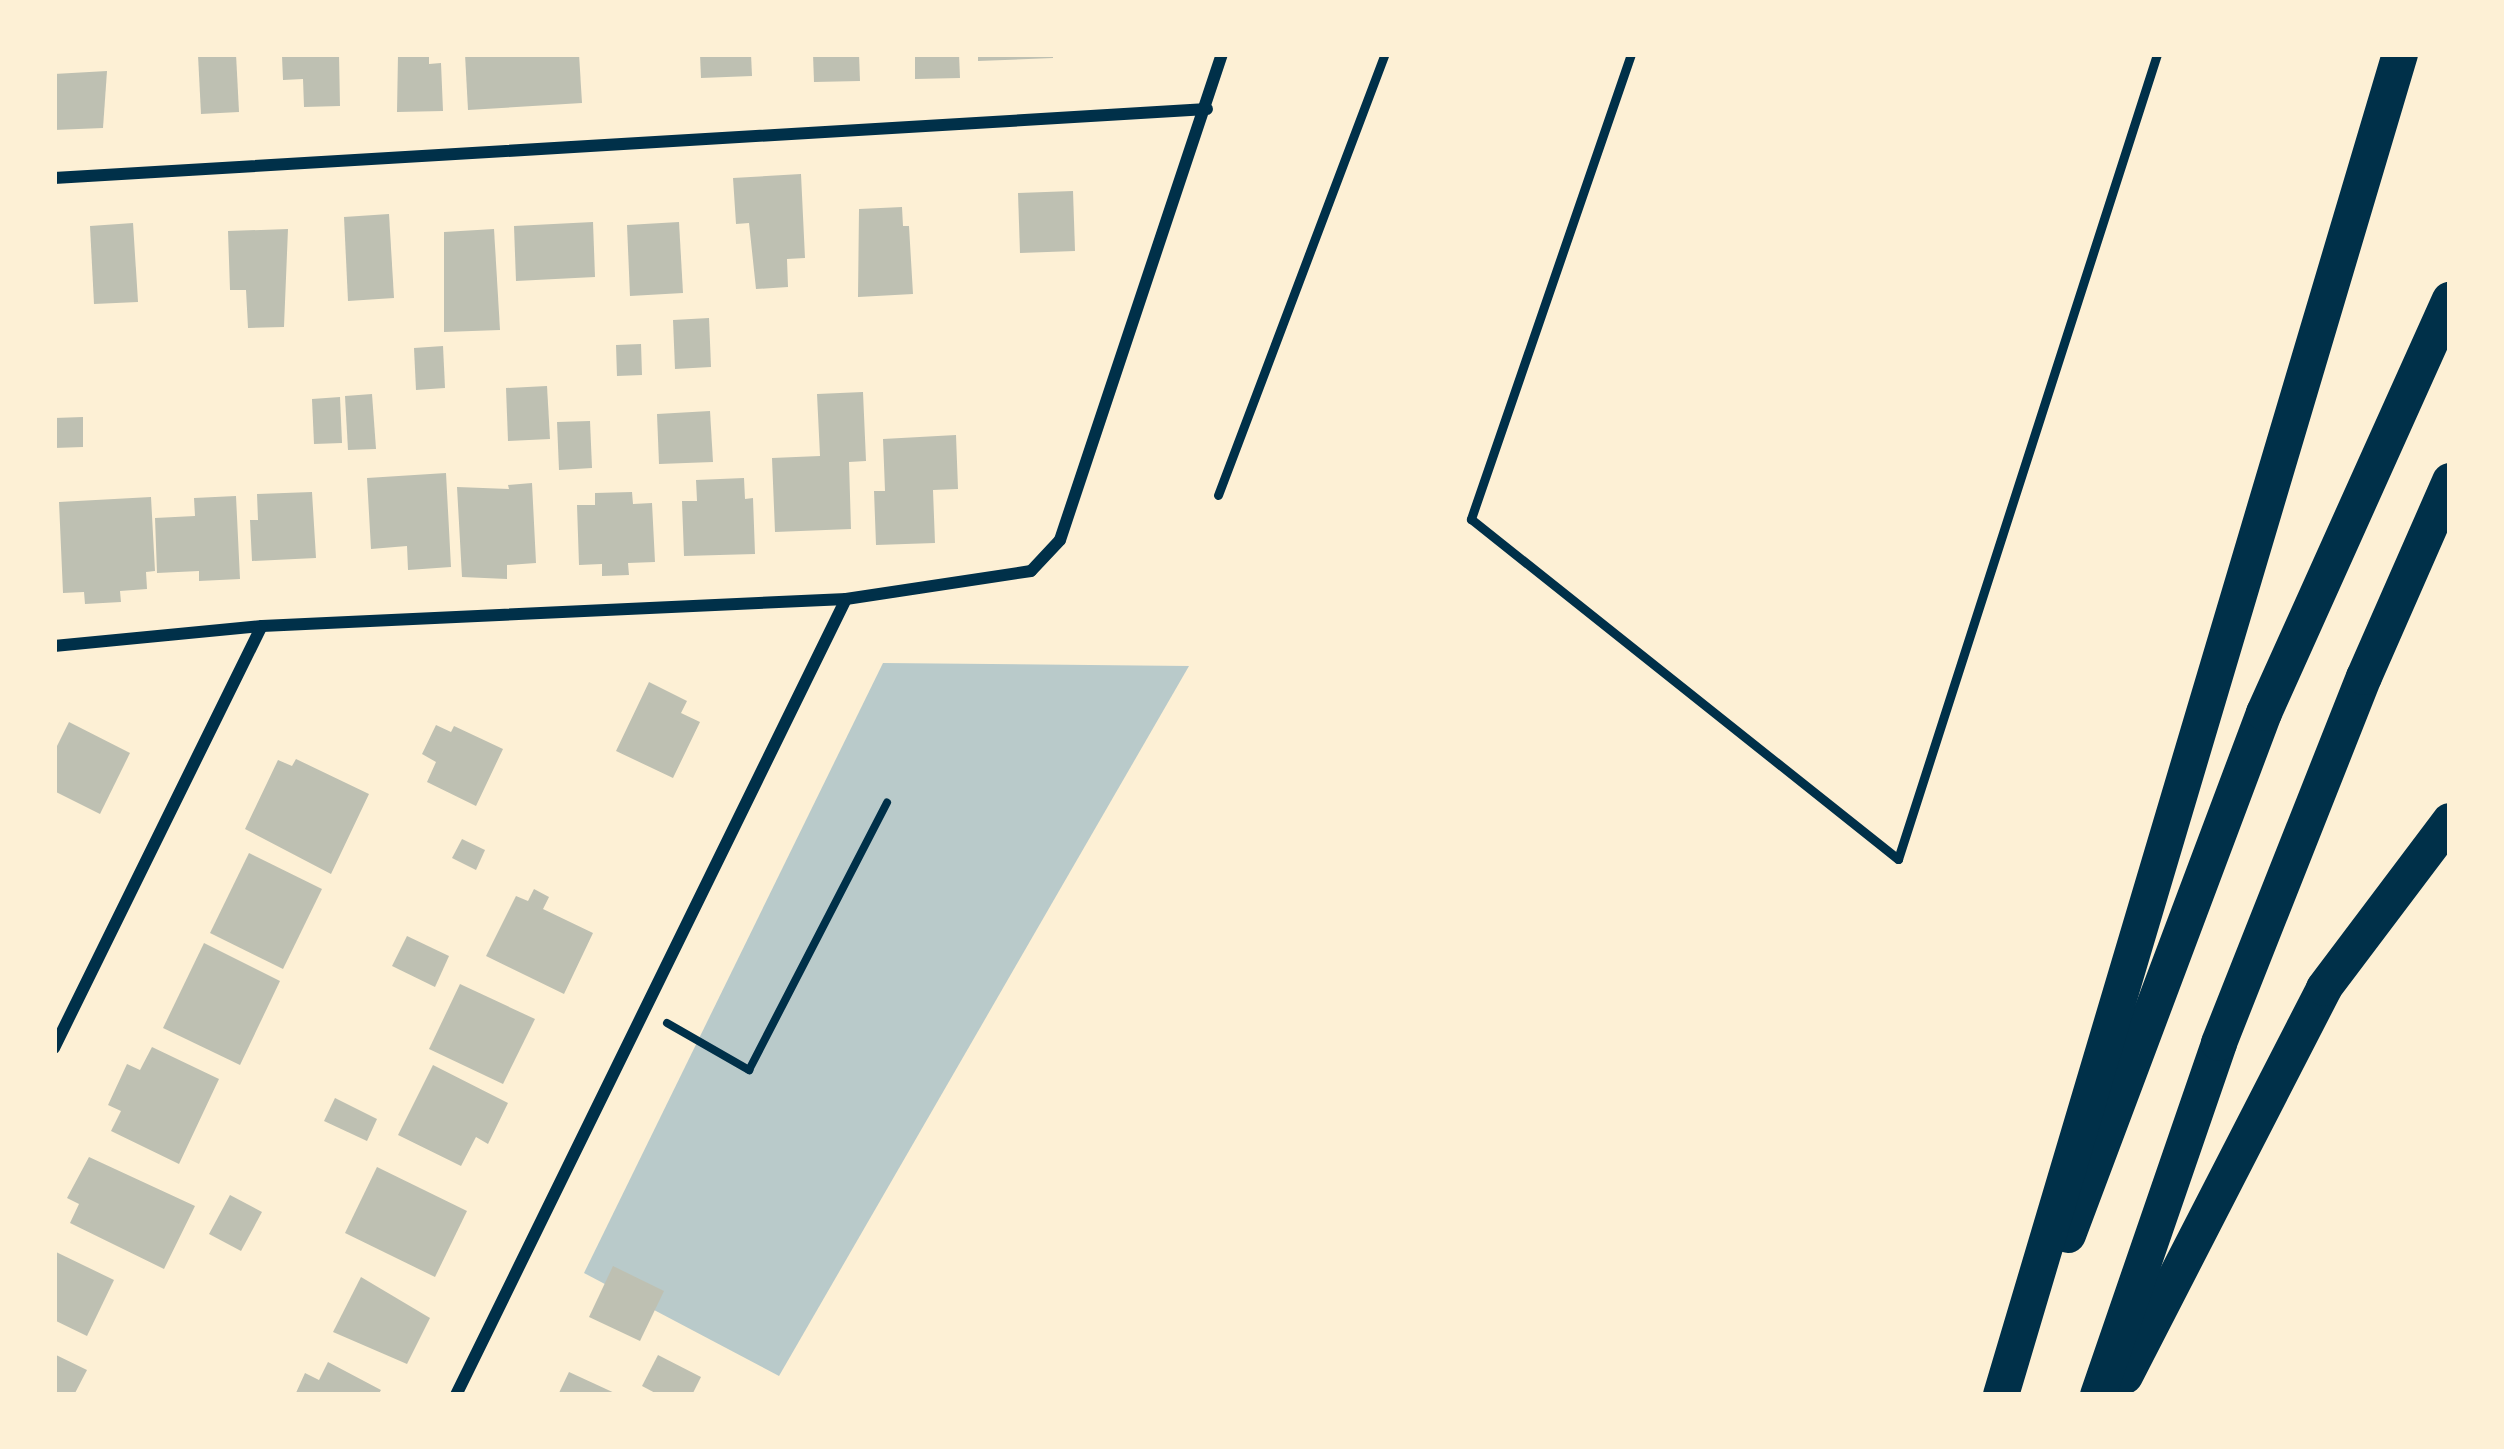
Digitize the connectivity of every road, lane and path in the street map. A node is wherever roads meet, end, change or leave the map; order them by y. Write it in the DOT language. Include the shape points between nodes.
graph roads {
  1 [pos="1222,54"];
  2 [pos="1384,54"];
  3 [pos="1631,54"];
  4 [pos="2157,54"];
  5 [pos="2400,54"];
  6 [pos="1208,109"];
  7 [pos="54,178"];
  8 [pos="2450,300"];
  9 [pos="2450,481"];
  10 [pos="1218,495"];
  11 [pos="846,599"];
  12 [pos="262,626"];
  13 [pos="54,646"];
  14 [pos="887,803"];
  15 [pos="2450,820"];
  16 [pos="645,1011"];
  17 [pos="54,1048"];
  18 [pos="456,1395"];
  19 [pos="2002,1395"];
  20 [pos="2098,1395"];
  21 [pos="2116,1395"];
  1 -- 6 [label="street"];
  2 -- 10 [label="lane"];
  3 -- 4 [label="lane" via="1471,519 1898,859"];
  5 -- 19 [label="highway"];
  6 -- 7 [label="street"];
  6 -- 11 [label="street" via="1060,540 1031,571"];
  8 -- 19 [label="highway" via="2264,713"];
  9 -- 20 [label="highway" via="2219,1042"];
  11 -- 12 [label="street"];
  11 -- 16 [label="street"];
  12 -- 13 [label="street"];
  12 -- 17 [label="street"];
  14 -- 16 [label="path" via="748,1070"];
  15 -- 21 [label="highway" via="2324,988"];
  16 -- 18 [label="street"];
}
